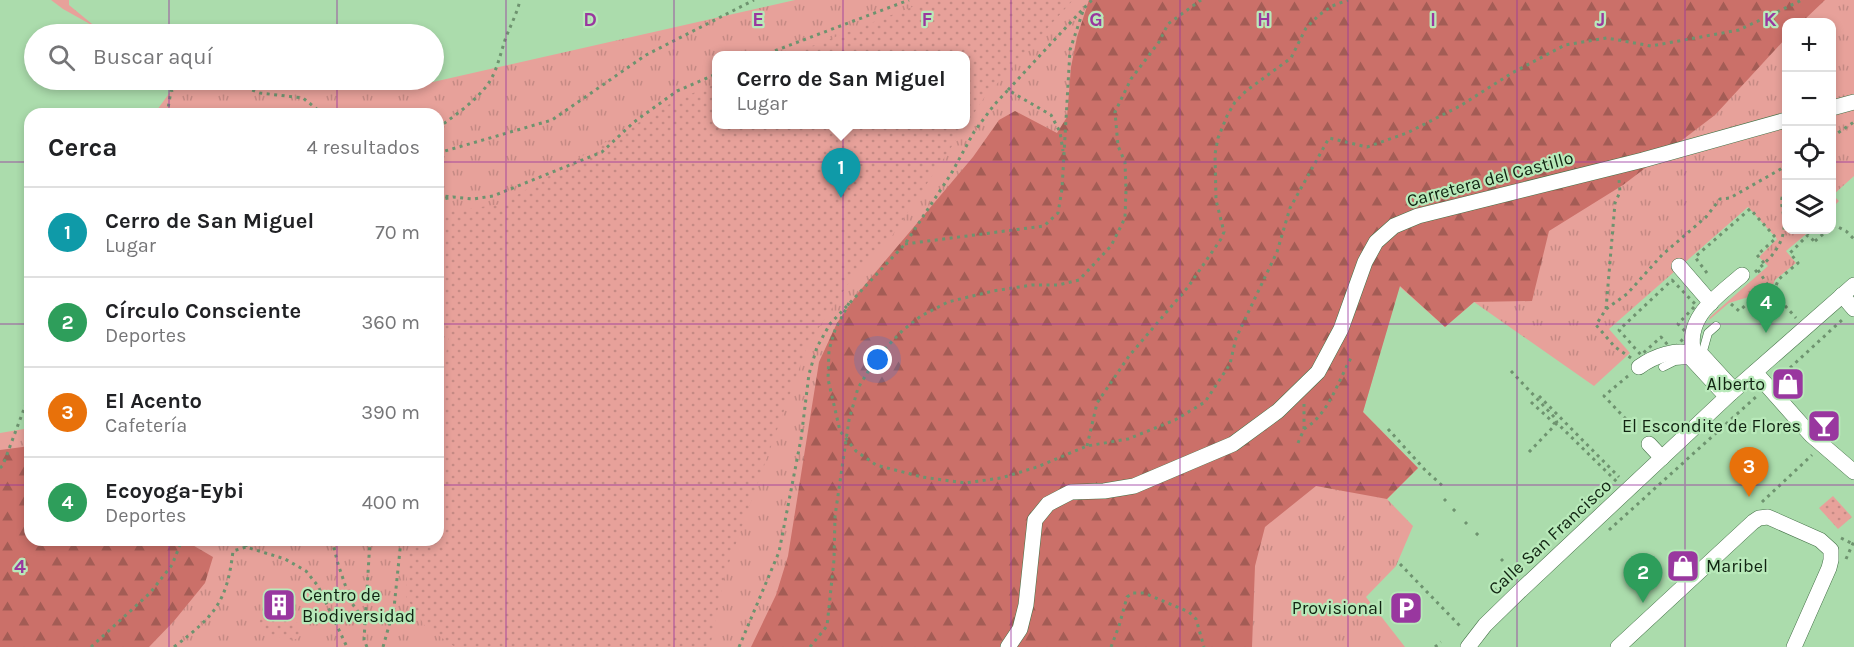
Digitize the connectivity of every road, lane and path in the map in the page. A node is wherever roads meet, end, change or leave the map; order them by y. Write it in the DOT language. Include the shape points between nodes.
graph roads {
  1 [pos="520,0"];
  2 [pos="754,0"];
  3 [pos="909,0"];
  4 [pos="1092,0"];
  5 [pos="1201,0"];
  6 [pos="1348,0"];
  7 [pos="1802,0"];
  8 [pos="1084,8"];
  9 [pos="774,51"];
  10 [pos="712,76"];
  11 [pos="173,90"];
  12 [pos="252,90"];
  13 [pos="1008,90"];
  14 [pos="1854,102"];
  15 [pos="1836,107"];
  16 [pos="168,108"];
  17 [pos="316,108"];
  18 [pos="1782,121"];
  19 [pos="444,123"];
  20 [pos="1854,123"];
  21 [pos="1836,135"];
  22 [pos="444,151"];
  23 [pos="1064,151"];
  24 [pos="1617,167"];
  25 [pos="444,196"];
  26 [pos="1782,196"];
  27 [pos="453,197"];
  28 [pos="444,199"];
  29 [pos="1782,211"];
  30 [pos="1836,226"];
  31 [pos="1783,234"];
  32 [pos="1823,234"];
  33 [pos="1854,240"];
  34 [pos="905,244"];
  35 [pos="1695,257"];
  36 [pos="1679,266"];
  37 [pos="1758,270"];
  38 [pos="1742,275"];
  39 [pos="1672,280"];
  40 [pos="1848,290"];
  41 [pos="1773,292"];
  42 [pos="849,303"];
  43 [pos="1711,303"];
  44 [pos="1606,309"];
  45 [pos="1739,311"];
  46 [pos="1850,313"];
  47 [pos="1716,326"];
  48 [pos="1805,328"];
  49 [pos="1694,354"];
  50 [pos="1352,356"];
  51 [pos="1639,367"];
  52 [pos="1663,368"];
  53 [pos="1511,371"];
  54 [pos="1755,372"];
  55 [pos="1776,380"];
  56 [pos="1299,392"];
  57 [pos="1731,394"];
  58 [pos="1760,394"];
  59 [pos="1537,397"];
  60 [pos="1531,402"];
  61 [pos="24,409"];
  62 [pos="1556,423"];
  63 [pos="1304,429"];
  64 [pos="1388,429"];
  65 [pos="846,438"];
  66 [pos="1298,443"];
  67 [pos="1648,444"];
  68 [pos="1087,447"];
  69 [pos="1529,453"];
  70 [pos="1662,458"];
  71 [pos="0,468"];
  72 [pos="1854,472"];
  73 [pos="1620,477"];
  74 [pos="1445,488"];
  75 [pos="1626,492"];
  76 [pos="1453,509"];
  77 [pos="1457,513"];
  78 [pos="1604,534"];
  79 [pos="180,546"];
  80 [pos="334,546"];
  81 [pos="370,546"];
  82 [pos="400,546"];
  83 [pos="246,547"];
  84 [pos="1400,564"];
  85 [pos="365,621"];
  86 [pos="1460,626"];
  87 [pos="1442,642"];
  88 [pos="1474,645"];
  89 [pos="91,647"];
  90 [pos="174,647"];
  91 [pos="347,647"];
  92 [pos="367,647"];
  93 [pos="383,647"];
  94 [pos="739,647"];
  95 [pos="810,647"];
  96 [pos="1008,647"];
  97 [pos="1111,647"];
  98 [pos="1204,647"];
  99 [pos="1435,647"];
  100 [pos="1618,647"];
  101 [pos="1794,647"];
  1 -- 19 [label="path" via="488,84"];
  2 -- 22 [label="path" via="646,55 552,120"];
  3 -- 9 [label="path"];
  4 -- 8 [label="path"];
  5 -- 65 [label="path" via="1168,24 1160,42 1131,79 1115,112 1126,190 1125,218 1111,246 1079,280 993,291 948,302 921,316 877,357 858,388"];
  6 -- 68 [label="path" via="1319,15 1306,28 1291,58 1235,102 1215,154 1216,200 1224,232 1221,239 1097,403"];
  7 -- 68 [label="path" via="1739,30 1652,46 1607,38 1565,45 1407,133 1367,147 1329,138 1290,208 1277,252 1236,338 1230,364 1205,402 1175,420 1128,438"];
  8 -- 13 [label="path"];
  8 -- 23 [label="path" via="1070,50"];
  10 -- 27 [label="path" via="677,91 634,122 602,152 494,196"];
  11 -- 16 [label="path"];
  12 -- 17 [label="path" via="303,98"];
  13 -- 23 [label="path" via="1051,115"];
  13 -- 34 [label="path" via="974,132"];
  14 -- 15 [label="street"];
  18 -- 24 [label="street, Carretera del Castillo"];
  20 -- 21 [label="path"];
  23 -- 34 [label="path" via="1058,213 1044,226"];
  24 -- 44 [label="path" via="1620,192 1615,203"];
  24 -- 56 [label="street, Carretera del Castillo" via="1418,216 1394,226 1376,242 1332,348 1318,372"];
  25 -- 27 [label="path"];
  26 -- 29 [label="path"];
  27 -- 28 [label="path"];
  30 -- 33 [label="path"];
  31 -- 35 [label="path" via="1775,255 1765,264 1756,255 1776,238 1750,209"];
  32 -- 41 [label="path" via="1814,242 1808,235 1790,253 1798,263 1779,279"];
  34 -- 42 [label="path"];
  36 -- 43 [label="street"];
  37 -- 41 [label="path"];
  38 -- 43 [label="street"];
  39 -- 39 [label="path" via="1696,305 1678,324 1688,334 1672,350 1660,337 1641,355 1619,330"];
  40 -- 46 [label="street"];
  40 -- 48 [label="street, Calle San Francisco"];
  41 -- 45 [label="path" via="1755,297"];
  41 -- 48 [label="path"];
  42 -- 65 [label="path" via="829,350 828,379 840,430"];
  42 -- 94 [label="path" via="830,324 808,374 779,552"];
  43 -- 49 [label="street" via="1701,313 1692,333"];
  46 -- 55 [label="path"];
  47 -- 57 [label="lane" via="1708,333 1703,351"];
  48 -- 54 [label="street, Calle San Francisco"];
  49 -- 51 [label="street" via="1673,352"];
  49 -- 57 [label="street"];
  50 -- 63 [label="path" via="1320,415"];
  51 -- 67 [label="path" via="1604,396"];
  52 -- 57 [label="lane" via="1688,360"];
  53 -- 59 [label="path"];
  54 -- 57 [label="street, Calle San Francisco"];
  54 -- 72 [label="street" via="1810,435"];
  56 -- 63 [label="path" via="1305,407"];
  56 -- 96 [label="street, Carretera del Castillo" via="1233,444 1134,486 1071,492 1048,504 1035,520 1026,605 1020,629"];
  57 -- 70 [label="street, Calle San Francisco"];
  58 -- 78 [label="path"];
  59 -- 62 [label="path"];
  59 -- 73 [label="path"];
  60 -- 62 [label="path"];
  61 -- 71 [label="path"];
  62 -- 69 [label="path"];
  62 -- 75 [label="path"];
  63 -- 66 [label="path"];
  64 -- 74 [label="path"];
  65 -- 68 [label="path" via="856,452 876,465 965,483 1001,478"];
  65 -- 95 [label="path" via="835,516 827,626"];
  67 -- 70 [label="street"];
  70 -- 75 [label="street, Calle San Francisco"];
  75 -- 88 [label="street, Calle San Francisco" via="1490,619"];
  76 -- 77 [label="path"];
  79 -- 89 [label="path" via="172,565 150,593"];
  80 -- 85 [label="path" via="351,602"];
  81 -- 85 [label="path"];
  82 -- 93 [label="path" via="394,608"];
  83 -- 90 [label="path" via="233,551 222,599 202,625"];
  83 -- 91 [label="path" via="285,559 306,571 318,586"];
  84 -- 86 [label="path"];
  85 -- 92 [label="path"];
  87 -- 99 [label="path"];
  97 -- 98 [label="path" via="1127,597 1144,593 1189,612 1196,620"];
  100 -- 101 [label="street" via="1753,522 1768,517 1820,540 1831,550 1829,568"];
}
